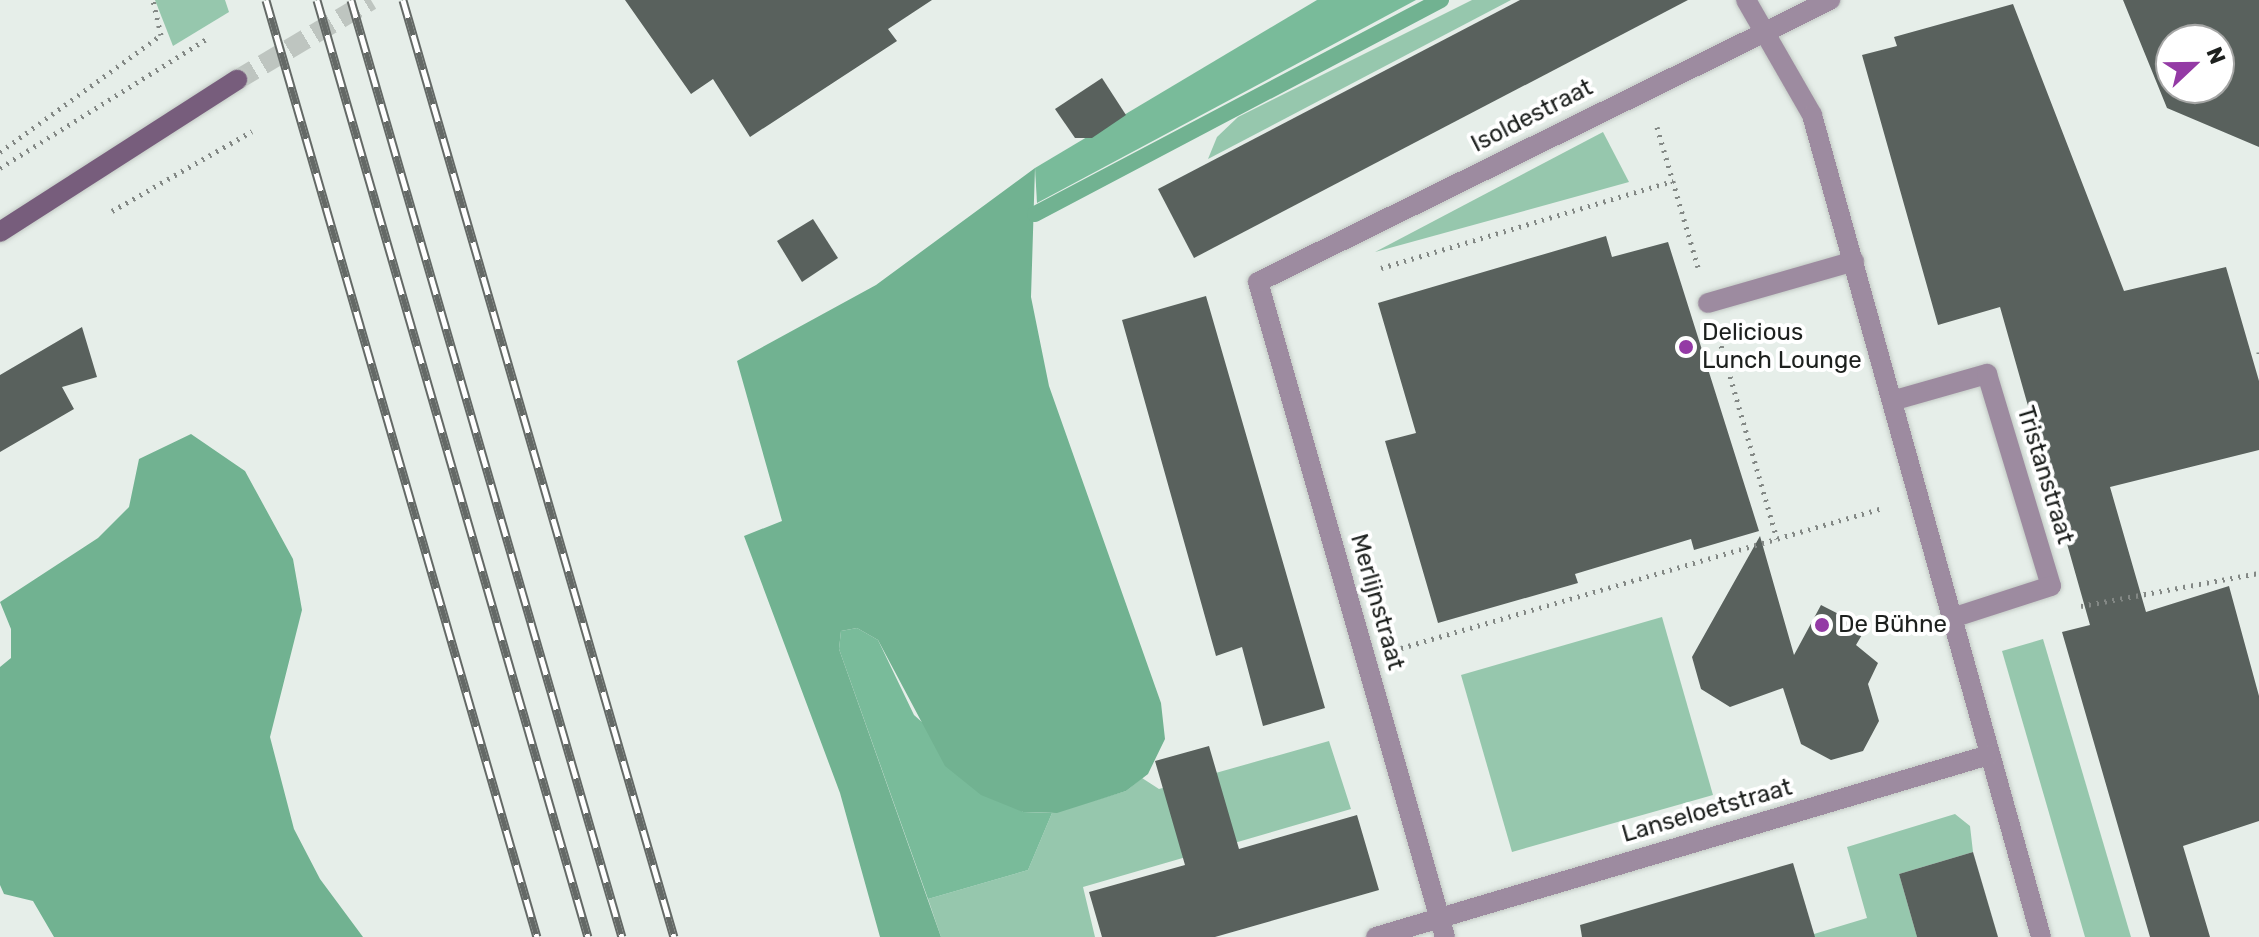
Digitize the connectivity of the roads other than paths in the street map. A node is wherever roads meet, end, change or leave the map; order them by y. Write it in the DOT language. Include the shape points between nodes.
graph roads {
  1 [pos="1746,0"];
  2 [pos="1830,0"];
  3 [pos="1763,28"];
  4 [pos="237,80"];
  5 [pos="0,232"];
  6 [pos="1854,261"];
  7 [pos="1258,282"];
  8 [pos="1708,303"];
  9 [pos="1892,401"];
  10 [pos="1952,618"];
  11 [pos="1989,755"];
  12 [pos="1439,917"];
  13 [pos="1376,937"];
  14 [pos="1445,937"];
  15 [pos="2041,937"];
  1 -- 3 [label="street"];
  2 -- 3 [label="street, Isoldestraat"];
  3 -- 6 [label="street" via="1812,115"];
  3 -- 7 [label="street, Isoldestraat"];
  4 -- 5 [label="main road"];
  6 -- 8 [label="street"];
  6 -- 9 [label="street"];
  7 -- 12 [label="street, Merlijnstraat"];
  9 -- 10 [label="street"];
  9 -- 10 [label="street, Tristanstraat" via="1987,374 2051,586"];
  10 -- 11 [label="street"];
  11 -- 12 [label="street, Lanseloetstraat"];
  11 -- 15 [label="street"];
  12 -- 13 [label="street, Lanseloetstraat"];
  12 -- 14 [label="street, Merlijnstraat"];
}
